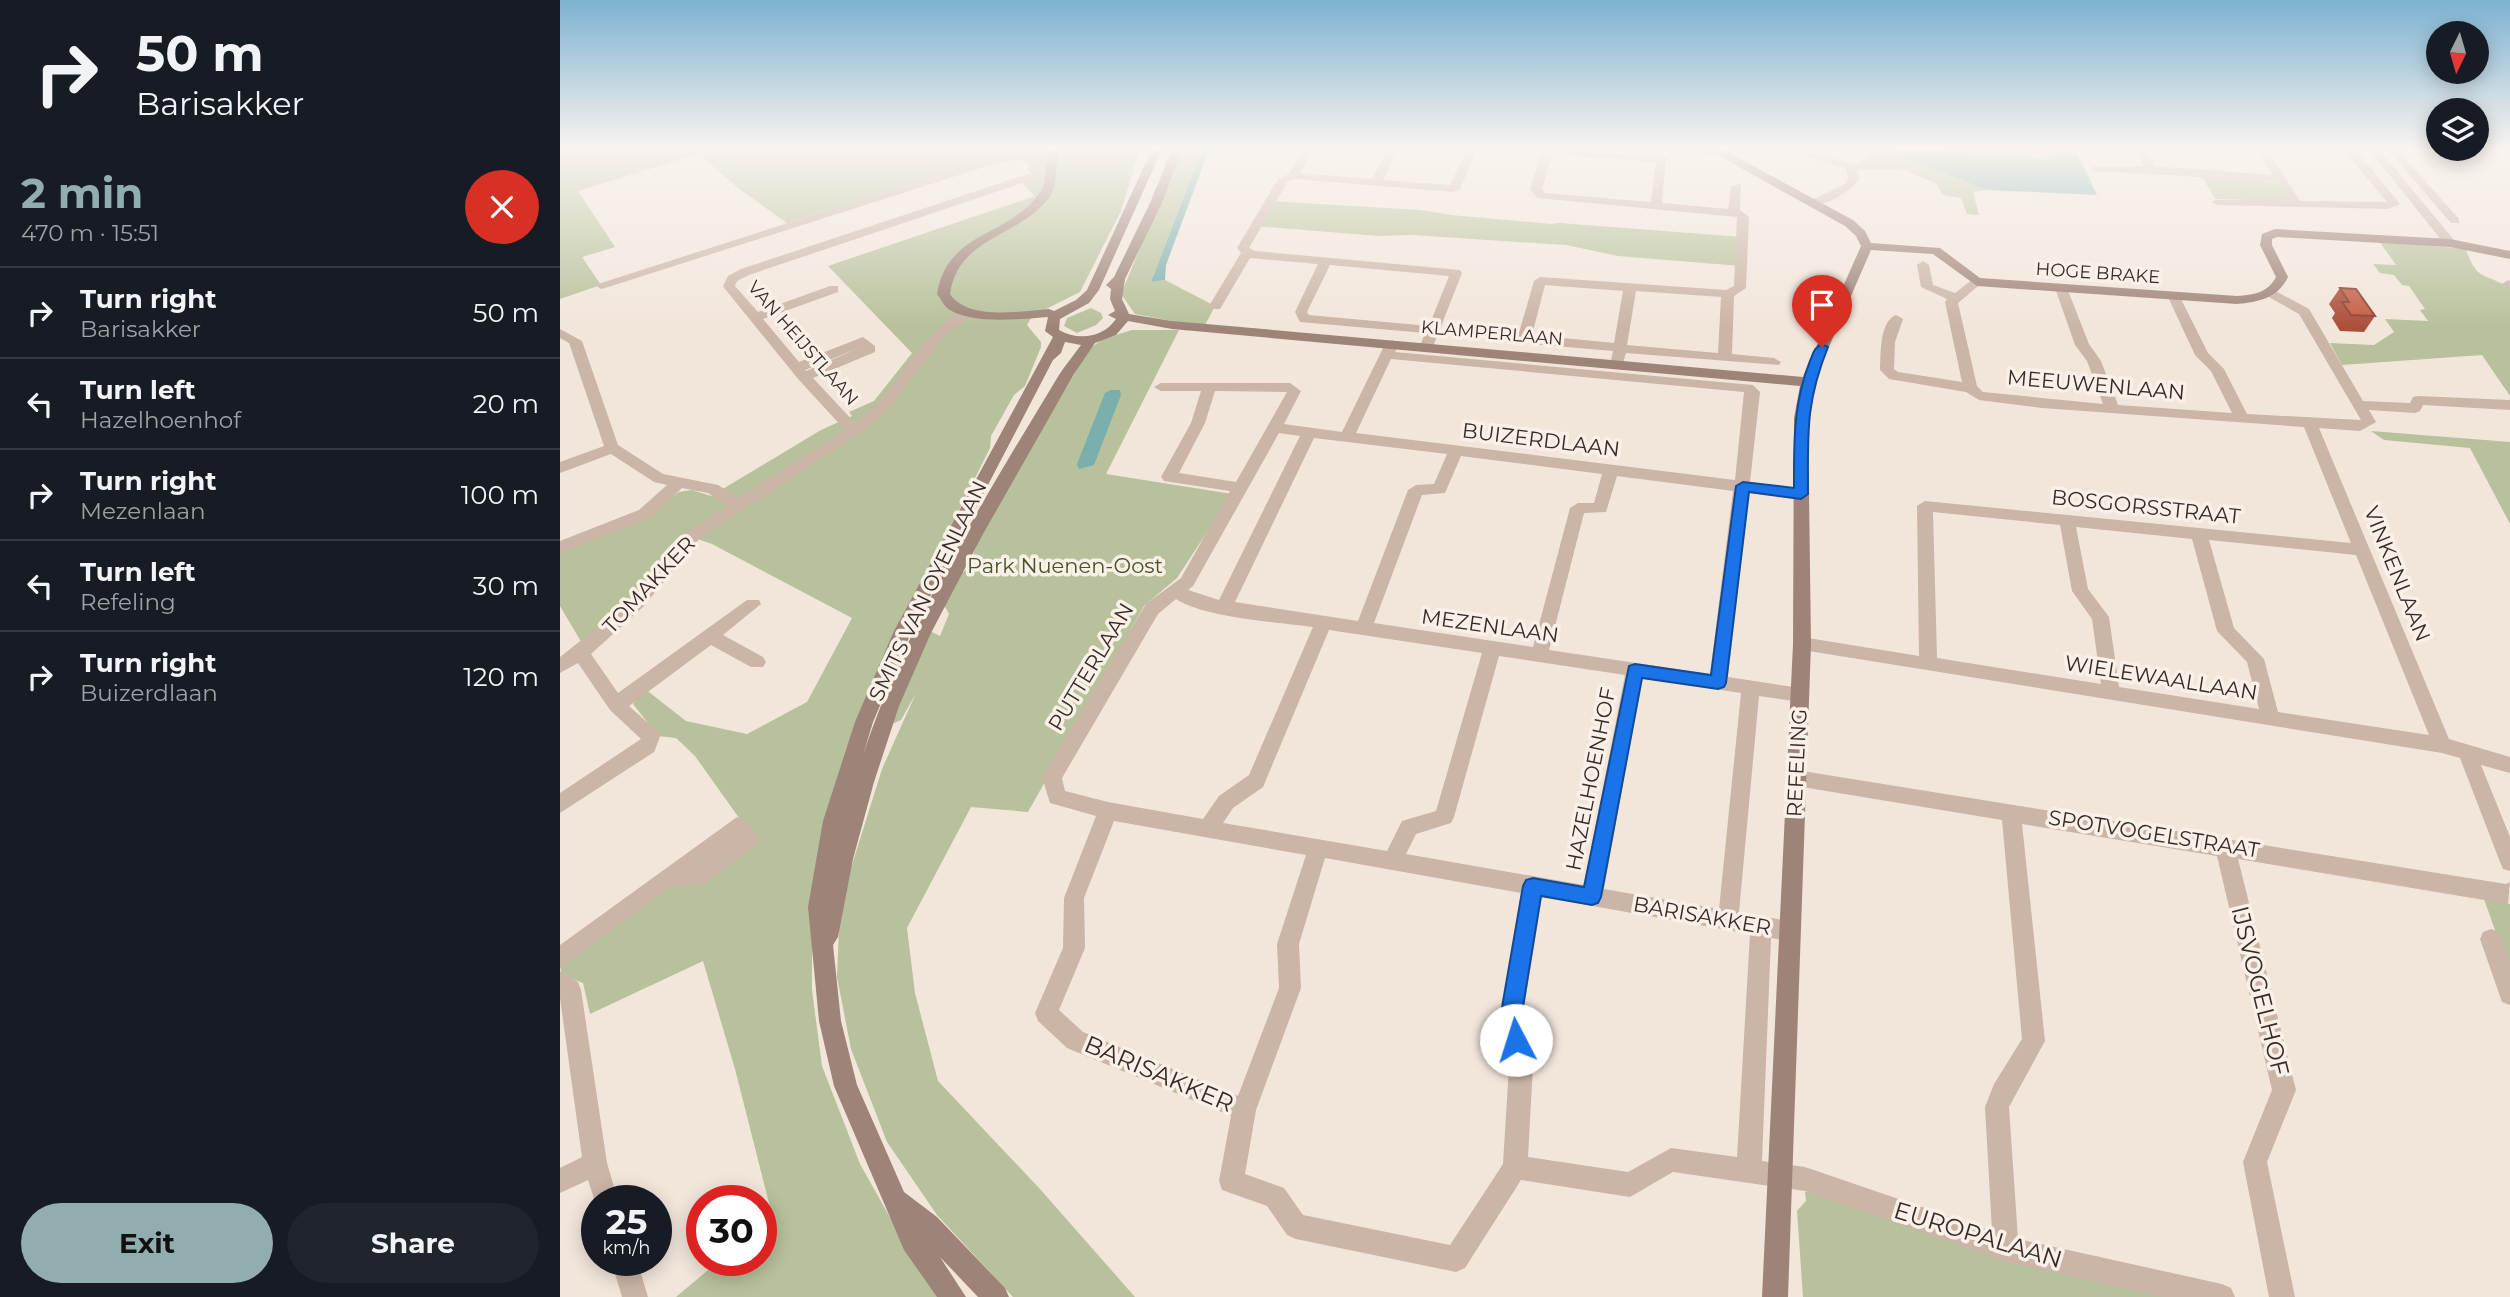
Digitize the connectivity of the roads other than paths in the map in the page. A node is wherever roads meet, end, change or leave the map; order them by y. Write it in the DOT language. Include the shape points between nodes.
graph roads {
  1 [pos="844,208"];
  2 [pos="875,208"];
  3 [pos="900,208"];
  4 [pos="1030,208"];
  5 [pos="1129,208"];
  6 [pos="1154,208"];
  7 [pos="1266,208"];
  8 [pos="1689,208"];
  9 [pos="1734,208"];
  10 [pos="1819,208"];
  11 [pos="2422,208"];
  12 [pos="2443,208"];
  13 [pos="1734,211"];
  14 [pos="886,219"];
  15 [pos="2455,221"];
  16 [pos="2450,243"];
  17 [pos="1867,246"];
  18 [pos="1247,253"];
  19 [pos="2510,255"];
  20 [pos="1326,261"];
  21 [pos="1923,265"];
  22 [pos="1977,282"];
  23 [pos="601,285"];
  24 [pos="1630,287"];
  25 [pos="2061,288"];
  26 [pos="834,289"];
  27 [pos="2272,293"];
  28 [pos="1728,295"];
  29 [pos="1955,296"];
  30 [pos="2174,297"];
  31 [pos="1082,301"];
  32 [pos="1110,301"];
  33 [pos="1215,306"];
  34 [pos="968,313"];
  35 [pos="754,318"];
  36 [pos="1119,319"];
  37 [pos="1896,319"];
  38 [pos="1047,321"];
  39 [pos="1434,330"];
  40 [pos="560,333"];
  41 [pos="1086,340"];
  42 [pos="575,341"];
  43 [pos="1052,345"];
  44 [pos="560,346"];
  45 [pos="1427,346"];
  46 [pos="1389,349"];
  47 [pos="1619,356"];
  48 [pos="1725,358"];
  49 [pos="1774,362"];
  50 [pos="1808,382"];
  51 [pos="1161,387"];
  52 [pos="1209,387"];
  53 [pos="1970,388"];
  54 [pos="2360,405"];
  55 [pos="2510,405"];
  56 [pos="2112,408"];
  57 [pos="2242,418"];
  58 [pos="2309,421"];
  59 [pos="1275,428"];
  60 [pos="854,430"];
  61 [pos="1310,431"];
  62 [pos="1347,436"];
  63 [pos="612,448"];
  64 [pos="1456,450"];
  65 [pos="560,468"];
  66 [pos="1611,470"];
  67 [pos="680,482"];
  68 [pos="1743,486"];
  69 [pos="1242,488"];
  70 [pos="1801,494"];
  71 [pos="739,506"];
  72 [pos="2067,520"];
  73 [pos="2199,534"];
  74 [pos="560,547"];
  75 [pos="2362,550"];
  76 [pos="1177,592"];
  77 [pos="753,604"];
  78 [pos="1224,607"];
  79 [pos="1323,623"];
  80 [pos="1363,629"];
  81 [pos="710,636"];
  82 [pos="1802,644"];
  83 [pos="1492,649"];
  84 [pos="581,653"];
  85 [pos="1539,656"];
  86 [pos="757,662"];
  87 [pos="1928,665"];
  88 [pos="560,667"];
  89 [pos="1635,670"];
  90 [pos="1718,683"];
  91 [pos="1751,688"];
  92 [pos="2110,693"];
  93 [pos="1800,695"];
  94 [pos="616,705"];
  95 [pos="2270,718"];
  96 [pos="2442,745"];
  97 [pos="2466,750"];
  98 [pos="2510,765"];
  99 [pos="1796,778"];
  100 [pos="1057,797"];
  101 [pos="560,804"];
  102 [pos="1108,811"];
  103 [pos="2011,811"];
  104 [pos="1208,829"];
  105 [pos="2225,846"];
  106 [pos="1318,849"];
  107 [pos="1392,862"];
  108 [pos="2510,862"];
  109 [pos="667,878"];
  110 [pos="1533,886"];
  111 [pos="2510,892"];
  112 [pos="1592,897"];
  113 [pos="1728,921"];
  114 [pos="1761,926"];
  115 [pos="1788,931"];
  116 [pos="2491,939"];
  117 [pos="560,958"];
  118 [pos="823,958"];
  119 [pos="560,982"];
  120 [pos="2510,994"];
  121 [pos="1244,1110"];
  122 [pos="595,1163"];
  123 [pos="1515,1167"];
  124 [pos="1749,1170"];
  125 [pos="1778,1174"];
  126 [pos="560,1181"];
  127 [pos="602,1185"];
  128 [pos="898,1200"];
  129 [pos="2006,1249"];
  130 [pos="629,1276"];
  131 [pos="1776,1296"];
  132 [pos="635,1297"];
  133 [pos="953,1297"];
  134 [pos="996,1297"];
  135 [pos="2222,1297"];
  136 [pos="2282,1297"];
  1 -- 23 [label="street"];
  2 -- 14 [label="street"];
  3 -- 14 [label="street"];
  3 -- 14 [label="street" via="913,226 896,231"];
  4 -- 34 [label="street" via="971,247 951,268 944,285 946,297"];
  5 -- 31 [label="street" via="1098,281"];
  6 -- 32 [label="street" via="1112,285"];
  7 -- 18 [label="street" via="1243,248"];
  8 -- 13 [label="street"];
  9 -- 13 [label="street"];
  10 -- 17 [label="street" via="1849,223"];
  11 -- 16 [label="street"];
  12 -- 15 [label="street"];
  13 -- 28 [label="street" via="1743,217 1740,288"];
  14 -- 35 [label="street, VAN HEIJSTLAAN" via="732,279 729,286"];
  16 -- 19 [label="street"];
  16 -- 27 [label="street" via="2275,233 2266,237 2266,245 2282,276"];
  17 -- 22 [label="street" via="1936,251"];
  17 -- 50 [label="street, REFELING"];
  18 -- 20 [label="street"];
  18 -- 33 [label="street"];
  20 -- 39 [label="street" via="1456,273"];
  20 -- 39 [label="street" via="1301,312 1305,319"];
  21 -- 29 [label="street" via="1927,287"];
  22 -- 25 [label="street, HOGE BRAKE"];
  22 -- 29 [label="street"];
  24 -- 28 [label="street"];
  24 -- 47 [label="street"];
  24 -- 47 [label="street" via="1540,281 1525,336"];
  25 -- 30 [label="street, HOGE BRAKE"];
  25 -- 56 [label="street"];
  26 -- 35 [label="street"];
  27 -- 30 [label="street, HOGE BRAKE" via="2249,299"];
  27 -- 54 [label="street" via="2304,312"];
  28 -- 48 [label="street"];
  29 -- 53 [label="street" via="1951,302"];
  30 -- 57 [label="street" via="2202,355 2217,369"];
  31 -- 32 [label="street"];
  31 -- 38 [label="street"];
  32 -- 36 [label="street"];
  34 -- 38 [label="street"];
  34 -- 60 [label="street, TOMAKKER" via="941,332 884,405"];
  35 -- 60 [label="street, VAN HEIJSTLAAN"];
  36 -- 41 [label="street" via="1107,334"];
  36 -- 46 [label="street, KLAMPERLAAN"];
  37 -- 53 [label="street, MEEUWENLAAN" via="1888,342 1887,370 1894,376"];
  38 -- 43 [label="street" via="1042,330"];
  39 -- 45 [label="street"];
  40 -- 42 [label="street"];
  41 -- 43 [label="street"];
  41 -- 118 [label="street, SMITS VAN OYENLAAN" via="1076,365 963,556 911,659 853,820"];
  42 -- 44 [label="street"];
  42 -- 63 [label="street"];
  43 -- 118 [label="street, SMITS VAN OYENLAAN" via="902,633 860,732 833,821 818,907"];
  45 -- 46 [label="street, KLAMPERLAAN"];
  45 -- 47 [label="street, KLAMPERLAAN"];
  46 -- 62 [label="street"];
  46 -- 68 [label="street, KLAMPERLAAN" via="1748,388 1753,392"];
  47 -- 48 [label="street"];
  47 -- 50 [label="street, KLAMPERLAAN"];
  48 -- 49 [label="street"];
  50 -- 70 [label="street, REFELING" via="1801,418"];
  51 -- 52 [label="street"];
  52 -- 59 [label="street, PUTTERLAAN" via="1290,387 1294,391"];
  52 -- 69 [label="street" via="1198,423 1169,477"];
  53 -- 56 [label="street, MEEUWENLAAN" via="1979,396"];
  54 -- 55 [label="street" via="2415,408 2418,400"];
  54 -- 58 [label="street, MEEUWENLAAN" via="2369,422 2360,426"];
  56 -- 57 [label="street, MEEUWENLAAN"];
  57 -- 58 [label="street, MEEUWENLAAN"];
  58 -- 75 [label="street, VINKENLAAN"];
  59 -- 61 [label="street, BUIZERDLAAN"];
  59 -- 69 [label="street, PUTTERLAAN"];
  60 -- 71 [label="street, TOMAKKER"];
  61 -- 62 [label="street, BUIZERDLAAN"];
  61 -- 78 [label="street"];
  62 -- 64 [label="street, BUIZERDLAAN"];
  63 -- 65 [label="street"];
  63 -- 67 [label="street" via="659,478"];
  64 -- 66 [label="street, BUIZERDLAAN"];
  64 -- 80 [label="street" via="1440,489 1416,491"];
  66 -- 68 [label="street, BUIZERDLAAN"];
  66 -- 85 [label="street" via="1600,508 1578,508"];
  67 -- 71 [label="street" via="713,489"];
  67 -- 74 [label="street" via="645,514"];
  68 -- 70 [label="street, BUIZERDLAAN"];
  68 -- 90 [label="street"];
  69 -- 76 [label="street, PUTTERLAAN"];
  70 -- 82 [label="street, REFELING"];
  71 -- 84 [label="street, TOMAKKER" via="693,535 660,578"];
  72 -- 73 [label="street, BOSGORSSTRAAT"];
  72 -- 87 [label="street, BOSGORSSTRAAT" via="1926,506"];
  72 -- 92 [label="street" via="2080,591 2100,617"];
  73 -- 75 [label="street, BOSGORSSTRAAT"];
  73 -- 95 [label="street" via="2226,631 2255,659"];
  75 -- 96 [label="street, VINKENLAAN"];
  76 -- 78 [label="street, MEZENLAAN" via="1190,600"];
  76 -- 100 [label="street, PUTTERLAAN" via="1152,609 1052,777"];
  77 -- 81 [label="street"];
  78 -- 79 [label="street, MEZENLAAN"];
  79 -- 80 [label="street, MEZENLAAN"];
  79 -- 104 [label="street" via="1256,781 1226,802"];
  80 -- 83 [label="street, MEZENLAAN"];
  81 -- 86 [label="street"];
  81 -- 94 [label="street"];
  82 -- 87 [label="street, WIELEWAALLAAN"];
  82 -- 93 [label="street, REFELING"];
  83 -- 85 [label="street, MEZENLAAN"];
  83 -- 107 [label="street" via="1444,817 1409,827"];
  84 -- 88 [label="street, TOMAKKER"];
  84 -- 94 [label="street"];
  85 -- 89 [label="street, MEZENLAAN"];
  87 -- 92 [label="street, WIELEWAALLAAN"];
  89 -- 90 [label="street, MEZENLAAN"];
  89 -- 112 [label="street, HAZELHOENHOF"];
  90 -- 91 [label="street, MEZENLAAN"];
  91 -- 93 [label="street, MEZENLAAN"];
  91 -- 113 [label="street"];
  92 -- 95 [label="street, WIELEWAALLAAN"];
  93 -- 99 [label="street, REFELING"];
  94 -- 101 [label="street" via="651,737 647,746"];
  95 -- 96 [label="street, WIELEWAALLAAN"];
  96 -- 97 [label="street, WIELEWAALLAAN"];
  97 -- 98 [label="street, WIELEWAALLAAN"];
  97 -- 108 [label="street"];
  99 -- 103 [label="street, SPOTVOGELSTRAAT"];
  99 -- 115 [label="street, REFELING"];
  100 -- 102 [label="street, BARISAKKER"];
  102 -- 104 [label="street, BARISAKKER"];
  102 -- 121 [label="street, BARISAKKER" via="1074,898 1073,948 1046,1013 1075,1040"];
  103 -- 105 [label="street, SPOTVOGELSTRAAT"];
  103 -- 129 [label="street" via="2034,1041 1997,1107"];
  104 -- 106 [label="street, BARISAKKER"];
  105 -- 111 [label="street, SPOTVOGELSTRAAT"];
  105 -- 136 [label="street, IJSVOGELHOF" via="2284,1090 2255,1162"];
  106 -- 107 [label="street, BARISAKKER"];
  106 -- 121 [label="street, BARISAKKER" via="1288,944 1290,988"];
  107 -- 110 [label="street, BARISAKKER"];
  109 -- 117 [label="street"];
  110 -- 112 [label="street, BARISAKKER"];
  110 -- 123 [label="street, BARISAKKER" via="1512,1013 1521,1066"];
  112 -- 113 [label="street, BARISAKKER"];
  113 -- 114 [label="street, BARISAKKER"];
  114 -- 115 [label="street, BARISAKKER"];
  114 -- 124 [label="street"];
  115 -- 125 [label="street, REFELING"];
  116 -- 120 [label="street"];
  118 -- 128 [label="street, SMITS VAN OYENLAAN" via="830,1021 846,1086"];
  119 -- 122 [label="street" via="570,990 573,1005"];
  121 -- 123 [label="street, BARISAKKER" via="1231,1181 1275,1197 1296,1226 1456,1259"];
  122 -- 126 [label="street"];
  122 -- 127 [label="street"];
  123 -- 124 [label="street" via="1630,1185 1671,1160"];
  124 -- 125 [label="street"];
  125 -- 129 [label="street, EUROPALAAN" via="1805,1179"];
  125 -- 131 [label="street, REFELING"];
  128 -- 133 [label="street, SMITS VAN OYENLAAN" via="913,1241"];
  128 -- 134 [label="street, SMITS VAN OYENLAAN"];
  129 -- 135 [label="street, EUROPALAAN"];
  130 -- 132 [label="street"];
}
